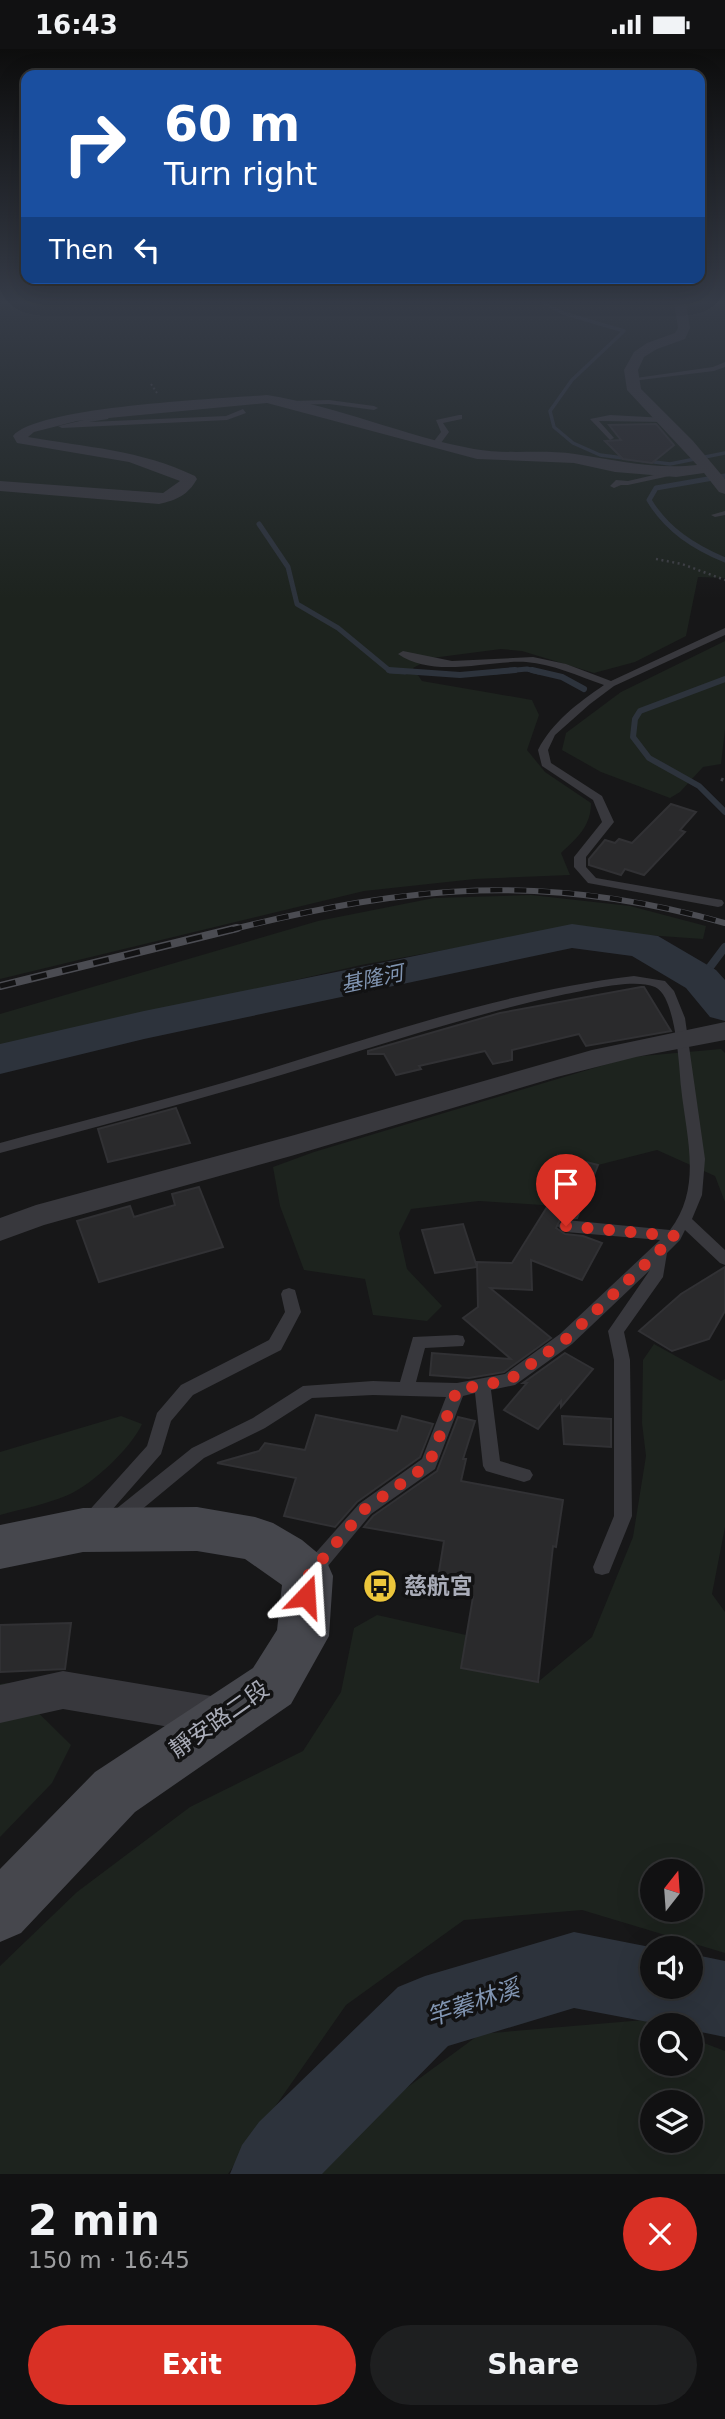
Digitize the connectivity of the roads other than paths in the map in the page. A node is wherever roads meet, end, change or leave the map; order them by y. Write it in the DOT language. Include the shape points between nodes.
graph roads {
  1 [pos="251,401"];
  2 [pos="280,401"];
  3 [pos="647,401"];
  4 [pos="291,403"];
  5 [pos="374,408"];
  6 [pos="144,410"];
  7 [pos="243,411"];
  8 [pos="459,417"];
  9 [pos="666,420"];
  10 [pos="610,438"];
  11 [pos="435,445"];
  12 [pos="702,462"];
  13 [pos="676,472"];
  14 [pos="0,486"];
  15 [pos="614,486"];
  16 [pos="725,489"];
  17 [pos="725,513"];
  18 [pos="715,515"];
  19 [pos="725,631"];
  20 [pos="403,654"];
  21 [pos="611,684"];
  22 [pos="718,903"];
  23 [pos="725,1031"];
  24 [pos="688,1036"];
  25 [pos="0,1148"];
  26 [pos="684,1220"];
  27 [pos="566,1226"];
  28 [pos="0,1230"];
  29 [pos="675,1236"];
  30 [pos="660,1251"];
  31 [pos="725,1259"];
  32 [pos="289,1294"];
  33 [pos="457,1341"];
  34 [pos="482,1385"];
  35 [pos="406,1389"];
  36 [pos="457,1390"];
  37 [pos="524,1475"];
  38 [pos="94,1529"];
  39 [pos="0,1547"];
  40 [pos="601,1567"];
  41 [pos="308,1576"];
  42 [pos="0,1704"];
  43 [pos="223,1717"];
  44 [pos="0,1912"];
  1 -- 6 [label="street"];
  2 -- 4 [label="street"];
  3 -- 9 [label="street"];
  4 -- 5 [label="lane"];
  4 -- 11 [label="street"];
  6 -- 7 [label="lane" via="62,426 227,418"];
  6 -- 14 [label="street" via="77,417 29,429 20,436 30,442 91,450 171,470 189,479 173,497"];
  8 -- 11 [label="lane" via="439,422 445,432"];
  9 -- 10 [label="lane" via="594,419"];
  9 -- 12 [label="street"];
  11 -- 13 [label="street" via="477,454 574,458"];
  12 -- 13 [label="street"];
  12 -- 16 [label="street"];
  13 -- 15 [label="lane"];
  17 -- 18 [label="lane"];
  19 -- 21 [label="lane"];
  20 -- 21 [label="lane" via="466,665 534,660"];
  21 -- 22 [label="lane" via="551,734 543,750 546,764 598,798 608,822 580,857 580,867 592,881"];
  23 -- 24 [label="street"];
  24 -- 25 [label="lane" via="662,984 648,979 604,983 418,1028"];
  24 -- 26 [label="lane" via="700,1178"];
  24 -- 28 [label="street" via="490,1085"];
  26 -- 29 [label="lane"];
  26 -- 31 [label="lane"];
  27 -- 29 [label="lane"];
  29 -- 30 [label="lane"];
  30 -- 34 [label="lane" via="566,1339 509,1380"];
  30 -- 40 [label="lane" via="657,1273 616,1331 621,1360 623,1516"];
  32 -- 38 [label="lane" via="293,1313 275,1345 187,1390 163,1418 155,1449"];
  33 -- 35 [label="lane" via="419,1342"];
  34 -- 36 [label="lane"];
  34 -- 37 [label="lane" via="492,1466"];
  35 -- 36 [label="lane"];
  35 -- 38 [label="lane" via="309,1391 259,1423 198,1453"];
  36 -- 41 [label="lane" via="429,1464 365,1509"];
  38 -- 39 [label="main road"];
  38 -- 41 [label="main road" via="197,1529 255,1539"];
  41 -- 43 [label="main road, 靜安路二段" via="303,1636 272,1686"];
  42 -- 43 [label="street" via="63,1690"];
  43 -- 44 [label="main road, 靜安路二段" via="115,1791"];
}
